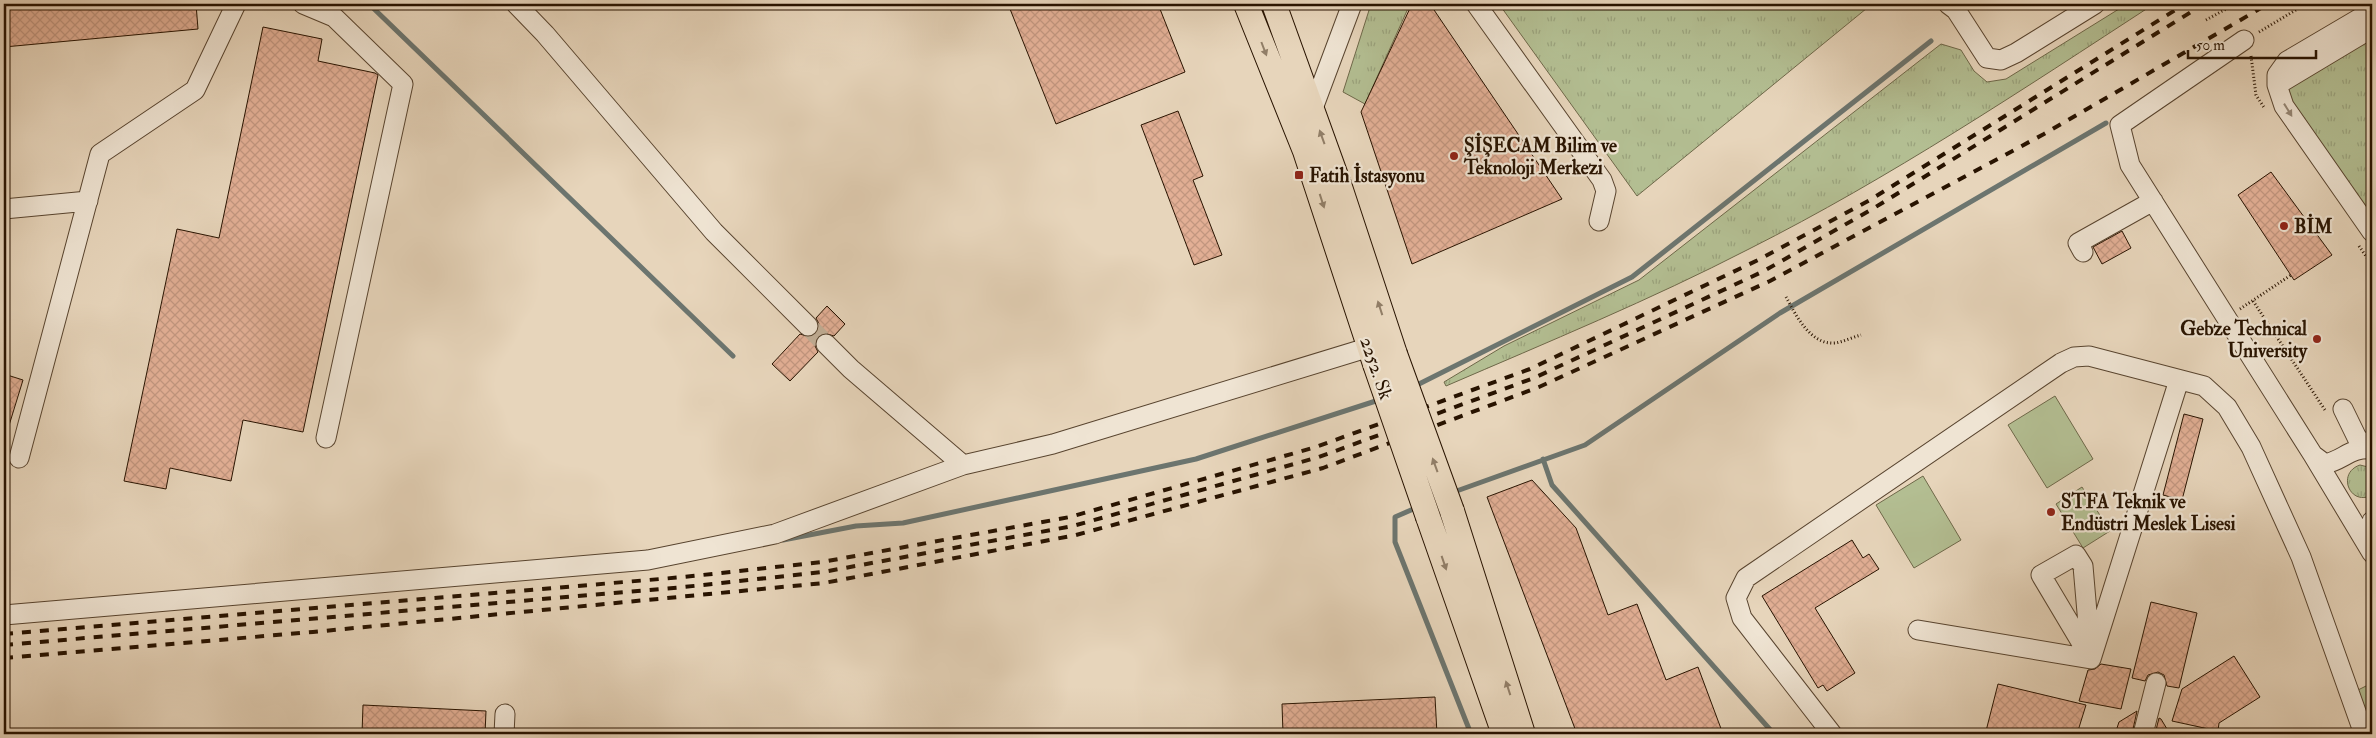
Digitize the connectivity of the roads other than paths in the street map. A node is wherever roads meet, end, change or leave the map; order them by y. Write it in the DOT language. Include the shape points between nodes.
graph roads {
  1 [pos="236,4"];
  2 [pos="303,4"];
  3 [pos="516,4"];
  4 [pos="1246,4"];
  5 [pos="1274,4"];
  6 [pos="1352,4"];
  7 [pos="1476,4"];
  8 [pos="1948,4"];
  9 [pos="2095,4"];
  10 [pos="2372,11"];
  11 [pos="2372,28"];
  12 [pos="2244,40"];
  13 [pos="2278,85"];
  14 [pos="1312,111"];
  15 [pos="88,201"];
  16 [pos="2153,201"];
  17 [pos="4,209"];
  18 [pos="1599,220"];
  19 [pos="2372,232"];
  20 [pos="2083,252"];
  21 [pos="808,326"];
  22 [pos="826,344"];
  23 [pos="1383,351"];
  24 [pos="2179,380"];
  25 [pos="2335,411"];
  26 [pos="326,438"];
  27 [pos="2369,445"];
  28 [pos="2313,455"];
  29 [pos="19,458"];
  30 [pos="963,465"];
  31 [pos="2372,521"];
  32 [pos="2372,546"];
  33 [pos="2372,552"];
  34 [pos="4,615"];
  35 [pos="1918,630"];
  36 [pos="2091,659"];
  37 [pos="2156,683"];
  38 [pos="505,714"];
  39 [pos="504,734"];
  40 [pos="1504,734"];
  41 [pos="1523,734"];
  42 [pos="1832,734"];
  43 [pos="2143,734"];
  44 [pos="2364,734"];
  1 -- 15 [label="street" via="195,90 100,154"];
  2 -- 26 [label="street" via="334,17 403,84"];
  3 -- 21 [label="street" via="714,232"];
  4 -- 23 [label="main road, 2252. Sk, one-way"];
  5 -- 14 [label="main road, 2252. Sk"];
  6 -- 14 [label="street"];
  7 -- 18 [label="street" via="1602,180 1606,191"];
  8 -- 9 [label="street" via="1956,10 1987,58 2001,60"];
  10 -- 13 [label="street" via="2287,62 2277,75"];
  11 -- 13 [label="street"];
  12 -- 16 [label="street" via="2120,125 2130,165"];
  13 -- 19 [label="street, one-way" via="2284,106"];
  23 -- 14 [label="main road, 2252. Sk, one-way" via="1340,187"];
  15 -- 17 [label="street"];
  15 -- 29 [label="street"];
  16 -- 20 [label="street" via="2078,243"];
  16 -- 28 [label="street"];
  22 -- 30 [label="street"];
  23 -- 30 [label="street" via="1053,444"];
  23 -- 40 [label="main road, 2252. Sk, one-way, bridge" via="1428,517"];
  41 -- 23 [label="main road, 2252. Sk, one-way, bridge" via="1452,511"];
  24 -- 36 [label="street"];
  24 -- 42 [label="street" via="2109,360 2074,357 1746,578 1736,598 1742,618"];
  24 -- 44 [label="street" via="2204,386 2227,407 2251,447 2301,557"];
  25 -- 27 [label="street"];
  27 -- 28 [label="street" via="2325,464"];
  28 -- 33 [label="street"];
  30 -- 34 [label="street" via="775,534 648,560"];
  31 -- 32 [label="street"];
  35 -- 36 [label="street"];
  36 -- 36 [label="street" via="2041,575 2076,555 2083,566"];
  37 -- 43 [label="street"];
  38 -- 39 [label="street"];
}
